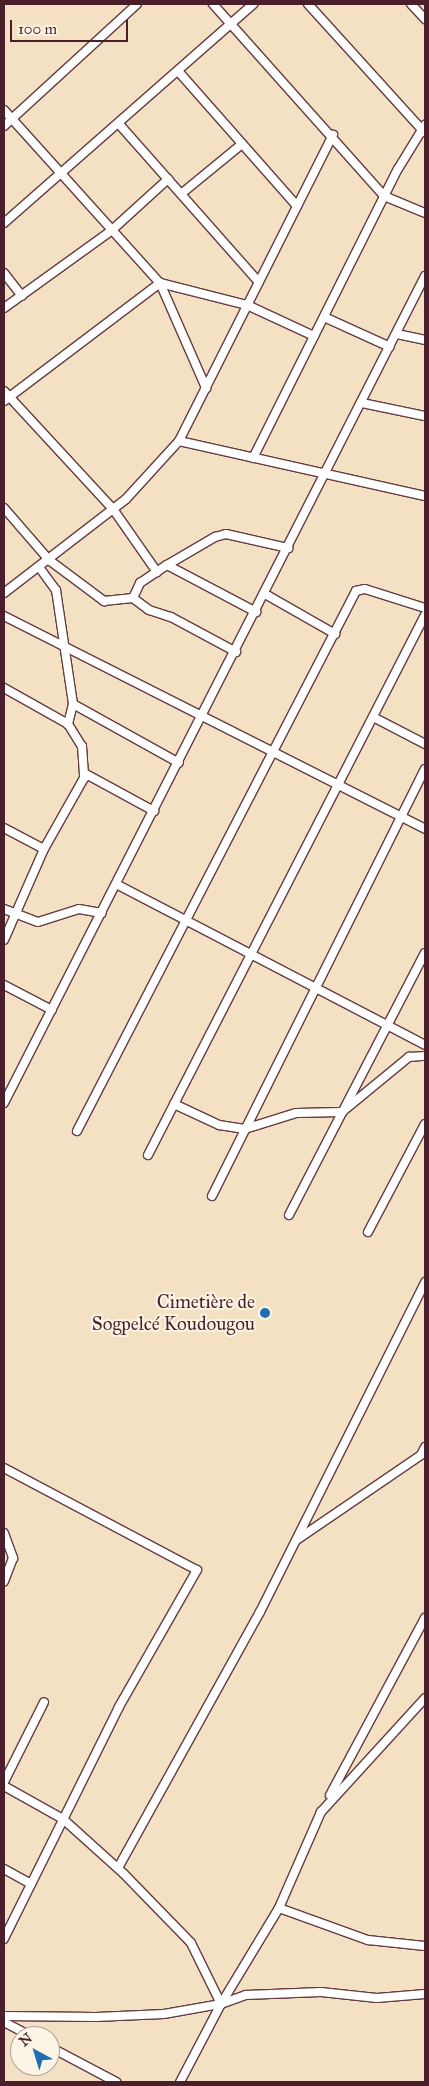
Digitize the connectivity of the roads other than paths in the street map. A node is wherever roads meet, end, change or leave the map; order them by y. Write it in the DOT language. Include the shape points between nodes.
graph roads {
  1 [pos="137,4"];
  2 [pos="213,4"];
  3 [pos="253,4"];
  4 [pos="308,4"];
  5 [pos="411,4"];
  6 [pos="425,19"];
  7 [pos="231,24"];
  8 [pos="178,71"];
  9 [pos="4,110"];
  10 [pos="12,119"];
  11 [pos="119,124"];
  12 [pos="4,126"];
  13 [pos="424,129"];
  14 [pos="332,134"];
  15 [pos="242,144"];
  16 [pos="62,174"];
  17 [pos="168,180"];
  18 [pos="181,194"];
  19 [pos="384,196"];
  20 [pos="297,206"];
  21 [pos="425,213"];
  22 [pos="4,223"];
  23 [pos="112,230"];
  24 [pos="4,273"];
  25 [pos="425,276"];
  26 [pos="259,282"];
  27 [pos="160,283"];
  28 [pos="22,296"];
  29 [pos="247,305"];
  30 [pos="4,308"];
  31 [pos="324,317"];
  32 [pos="397,334"];
  33 [pos="314,336"];
  34 [pos="425,340"];
  35 [pos="390,348"];
  36 [pos="206,388"];
  37 [pos="6,396"];
  38 [pos="362,403"];
  39 [pos="425,416"];
  40 [pos="179,441"];
  41 [pos="253,458"];
  42 [pos="326,475"];
  43 [pos="425,496"];
  44 [pos="4,508"];
  45 [pos="113,509"];
  46 [pos="288,548"];
  47 [pos="49,560"];
  48 [pos="167,565"];
  49 [pos="38,567"];
  50 [pos="157,572"];
  51 [pos="4,593"];
  52 [pos="265,594"];
  53 [pos="133,598"];
  54 [pos="425,608"];
  55 [pos="256,612"];
  56 [pos="425,615"];
  57 [pos="4,616"];
  58 [pos="335,634"];
  59 [pos="65,647"];
  60 [pos="236,652"];
  61 [pos="4,688"];
  62 [pos="73,704"];
  63 [pos="203,716"];
  64 [pos="373,717"];
  65 [pos="68,724"];
  66 [pos="425,744"];
  67 [pos="273,751"];
  68 [pos="179,763"];
  69 [pos="425,769"];
  70 [pos="84,773"];
  71 [pos="339,783"];
  72 [pos="154,811"];
  73 [pos="402,816"];
  74 [pos="4,828"];
  75 [pos="425,829"];
  76 [pos="44,849"];
  77 [pos="116,884"];
  78 [pos="4,909"];
  79 [pos="102,913"];
  80 [pos="17,916"];
  81 [pos="186,920"];
  82 [pos="4,940"];
  83 [pos="425,953"];
  84 [pos="251,955"];
  85 [pos="4,985"];
  86 [pos="315,988"];
  87 [pos="52,1010"];
  88 [pos="388,1026"];
  89 [pos="425,1045"];
  90 [pos="425,1056"];
  91 [pos="4,1104"];
  92 [pos="174,1104"];
  93 [pos="342,1112"];
  94 [pos="425,1124"];
  95 [pos="245,1129"];
  96 [pos="77,1131"];
  97 [pos="148,1155"];
  98 [pos="212,1196"];
  99 [pos="289,1215"];
  100 [pos="368,1232"];
  101 [pos="425,1282"];
  102 [pos="425,1447"];
  103 [pos="4,1468"];
  104 [pos="4,1533"];
  105 [pos="296,1540"];
  106 [pos="4,1581"];
  107 [pos="425,1618"];
  108 [pos="425,1699"];
  109 [pos="44,1702"];
  110 [pos="4,1784"];
  111 [pos="321,1812"];
  112 [pos="63,1819"];
  113 [pos="118,1868"];
  114 [pos="4,1869"];
  115 [pos="31,1884"];
  116 [pos="279,1908"];
  117 [pos="4,1939"];
  118 [pos="425,1946"];
  119 [pos="425,1994"];
  120 [pos="221,2004"];
  121 [pos="4,2016"];
  122 [pos="60,2052"];
  123 [pos="116,2082"];
  124 [pos="180,2082"];
  1 -- 10 [label="street"];
  2 -- 7 [label="street"];
  3 -- 7 [label="street"];
  4 -- 13 [label="street"];
  5 -- 6 [label="street"];
  7 -- 8 [label="street"];
  7 -- 14 [label="street"];
  8 -- 11 [label="street"];
  8 -- 15 [label="street"];
  9 -- 10 [label="street"];
  10 -- 12 [label="street"];
  10 -- 16 [label="street"];
  11 -- 16 [label="street"];
  11 -- 17 [label="street"];
  13 -- 19 [label="street"];
  14 -- 19 [label="street"];
  14 -- 20 [label="street"];
  15 -- 18 [label="street"];
  15 -- 20 [label="street"];
  16 -- 22 [label="street"];
  16 -- 23 [label="street"];
  17 -- 18 [label="street"];
  17 -- 23 [label="street"];
  18 -- 26 [label="street"];
  19 -- 21 [label="street"];
  19 -- 31 [label="street"];
  20 -- 26 [label="street"];
  23 -- 27 [label="street"];
  23 -- 28 [label="street"];
  24 -- 28 [label="street"];
  25 -- 32 [label="street"];
  26 -- 29 [label="street"];
  27 -- 29 [label="street"];
  27 -- 36 [label="street"];
  27 -- 37 [label="street"];
  28 -- 30 [label="street"];
  29 -- 33 [label="street"];
  29 -- 36 [label="street"];
  31 -- 33 [label="street"];
  31 -- 35 [label="street"];
  32 -- 34 [label="street"];
  32 -- 35 [label="street"];
  33 -- 41 [label="street"];
  35 -- 38 [label="street"];
  36 -- 40 [label="street"];
  37 -- 45 [label="street"];
  38 -- 39 [label="street"];
  38 -- 42 [label="street"];
  40 -- 41 [label="street"];
  40 -- 45 [label="street"];
  41 -- 42 [label="street"];
  42 -- 43 [label="street"];
  42 -- 46 [label="street"];
  44 -- 47 [label="street"];
  45 -- 47 [label="street"];
  45 -- 50 [label="street"];
  46 -- 48 [label="street" via="226,534"];
  46 -- 52 [label="street"];
  47 -- 49 [label="street"];
  47 -- 53 [label="street" via="104,601"];
  48 -- 50 [label="street"];
  48 -- 55 [label="street"];
  49 -- 51 [label="street"];
  49 -- 59 [label="street" via="56,590"];
  50 -- 53 [label="street" via="140,583"];
  52 -- 55 [label="street"];
  52 -- 58 [label="street"];
  53 -- 60 [label="street" via="148,610 171,617"];
  54 -- 58 [label="street" via="360,588"];
  55 -- 60 [label="street"];
  56 -- 64 [label="street"];
  57 -- 59 [label="street"];
  58 -- 67 [label="street"];
  59 -- 62 [label="street"];
  59 -- 63 [label="street"];
  60 -- 63 [label="street"];
  61 -- 65 [label="street"];
  62 -- 65 [label="street"];
  62 -- 68 [label="street"];
  63 -- 67 [label="street"];
  63 -- 68 [label="street"];
  64 -- 66 [label="street"];
  64 -- 71 [label="street"];
  65 -- 70 [label="street" via="82,746"];
  67 -- 71 [label="street"];
  67 -- 81 [label="street"];
  68 -- 72 [label="street"];
  69 -- 73 [label="street"];
  70 -- 72 [label="street"];
  70 -- 76 [label="street"];
  71 -- 73 [label="street"];
  71 -- 84 [label="street"];
  72 -- 77 [label="street"];
  73 -- 75 [label="street"];
  73 -- 86 [label="street"];
  74 -- 76 [label="street"];
  76 -- 80 [label="street"];
  77 -- 79 [label="street"];
  77 -- 81 [label="street"];
  78 -- 80 [label="street"];
  79 -- 80 [label="street" via="79,909 38,922"];
  79 -- 87 [label="street"];
  80 -- 82 [label="street"];
  81 -- 84 [label="street"];
  81 -- 96 [label="street"];
  83 -- 88 [label="street"];
  84 -- 86 [label="street"];
  84 -- 92 [label="street"];
  85 -- 87 [label="street"];
  86 -- 88 [label="street"];
  86 -- 95 [label="street"];
  87 -- 91 [label="street"];
  88 -- 89 [label="street"];
  88 -- 93 [label="street"];
  90 -- 93 [label="street" via="409,1057"];
  92 -- 95 [label="street" via="219,1125"];
  92 -- 97 [label="street"];
  93 -- 95 [label="street" via="296,1113"];
  93 -- 99 [label="street"];
  94 -- 100 [label="street"];
  95 -- 98 [label="street"];
  101 -- 105 [label="street"];
  102 -- 105 [label="street" via="421,1456"];
  103 -- 112 [label="street" via="197,1570 119,1707"];
  104 -- 106 [label="street" via="13,1558"];
  105 -- 113 [label="street" via="260,1612"];
  107 -- 111 [label="street"];
  108 -- 111 [label="street"];
  109 -- 110 [label="street"];
  110 -- 112 [label="street"];
  111 -- 116 [label="street"];
  112 -- 113 [label="street"];
  112 -- 115 [label="street"];
  113 -- 120 [label="street" via="191,1943"];
  114 -- 115 [label="street"];
  115 -- 117 [label="street"];
  116 -- 118 [label="street" via="368,1940"];
  116 -- 120 [label="street"];
  119 -- 120 [label="street" via="377,1998 321,1992 246,1995"];
  120 -- 121 [label="street" via="164,2014"];
  120 -- 124 [label="street"];
  122 -- 123 [label="street"];
}
